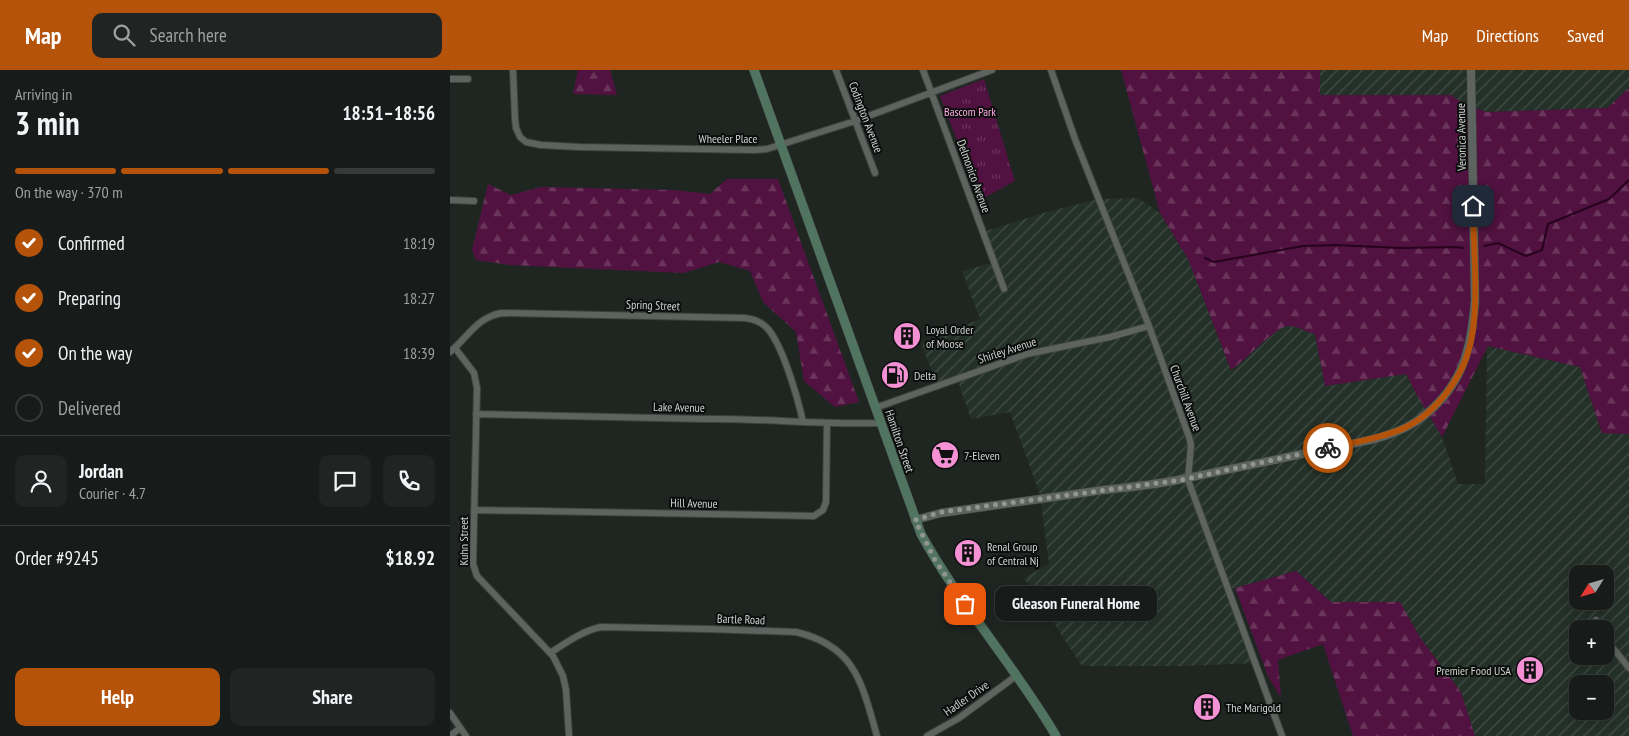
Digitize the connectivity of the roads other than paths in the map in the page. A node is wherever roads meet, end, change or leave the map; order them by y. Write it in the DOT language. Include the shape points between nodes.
graph roads {
  1 [pos="514,70"];
  2 [pos="754,70"];
  3 [pos="836,70"];
  4 [pos="923,70"];
  5 [pos="992,70"];
  6 [pos="1051,70"];
  7 [pos="1471,70"];
  8 [pos="450,79"];
  9 [pos="468,79"];
  10 [pos="932,93"];
  11 [pos="855,121"];
  12 [pos="781,145"];
  13 [pos="875,173"];
  14 [pos="450,200"];
  15 [pos="474,201"];
  16 [pos="1004,289"];
  17 [pos="1149,326"];
  18 [pos="452,350"];
  19 [pos="876,408"];
  20 [pos="476,414"];
  21 [pos="803,422"];
  22 [pos="827,423"];
  23 [pos="880,424"];
  24 [pos="1188,478"];
  25 [pos="474,510"];
  26 [pos="915,520"];
  27 [pos="1614,649"];
  28 [pos="550,653"];
  29 [pos="1629,668"];
  30 [pos="1016,676"];
  31 [pos="450,713"];
  32 [pos="460,728"];
  33 [pos="450,736"];
  34 [pos="466,736"];
  35 [pos="569,736"];
  36 [pos="877,736"];
  37 [pos="928,736"];
  38 [pos="1056,736"];
  39 [pos="1282,736"];
  1 -- 12 [label="street, Wheeler Place" via="516,128 520,137 531,144 754,150"];
  2 -- 12 [label="main road, Hamilton Street"];
  3 -- 11 [label="street, Codington Avenue"];
  4 -- 10 [label="street, Delmonico Avenue"];
  5 -- 10 [label="street, Wheeler Place"];
  6 -- 17 [label="street, Churchill Avenue" via="1078,148"];
  7 -- 24 [label="street, Veronica Avenue" via="1475,301 1469,349 1454,382 1434,407 1402,429"];
  8 -- 9 [label="street"];
  10 -- 11 [label="street, Wheeler Place"];
  10 -- 16 [label="street, Delmonico Avenue"];
  11 -- 12 [label="street, Wheeler Place"];
  11 -- 13 [label="street, Codington Avenue"];
  12 -- 19 [label="main road, Hamilton Street"];
  14 -- 15 [label="street"];
  17 -- 19 [label="street, Shirley Avenue" via="1027,354"];
  17 -- 24 [label="street, Churchill Avenue" via="1189,436"];
  18 -- 20 [label="street, Kuhn Street" via="474,373"];
  18 -- 21 [label="street, Spring Street" via="475,325 488,316 502,313 757,320 774,337"];
  19 -- 23 [label="main road, Hamilton Street"];
  20 -- 21 [label="street, Lake Avenue"];
  20 -- 25 [label="street, Kuhn Street"];
  21 -- 22 [label="street, Lake Avenue"];
  22 -- 23 [label="street, Lake Avenue"];
  22 -- 25 [label="street, Hill Avenue" via="826,502 823,510 814,516"];
  23 -- 26 [label="main road, Hamilton Street"];
  24 -- 26 [label="street, Veronica Avenue" via="942,512"];
  24 -- 39 [label="street, Churchill Avenue"];
  25 -- 28 [label="street, Kuhn Street" via="474,571"];
  26 -- 30 [label="main road, Hamilton Street" via="935,560"];
  27 -- 29 [label="street"];
  28 -- 35 [label="street, Kuhn Street" via="560,669 566,690"];
  28 -- 36 [label="street, Bartle Road" via="592,629 601,628 796,632 832,647 855,670"];
  30 -- 37 [label="street, Hadler Drive" via="959,718"];
  30 -- 38 [label="main road, Hamilton Street"];
  31 -- 32 [label="street"];
  32 -- 33 [label="street"];
  32 -- 34 [label="street"];
}
